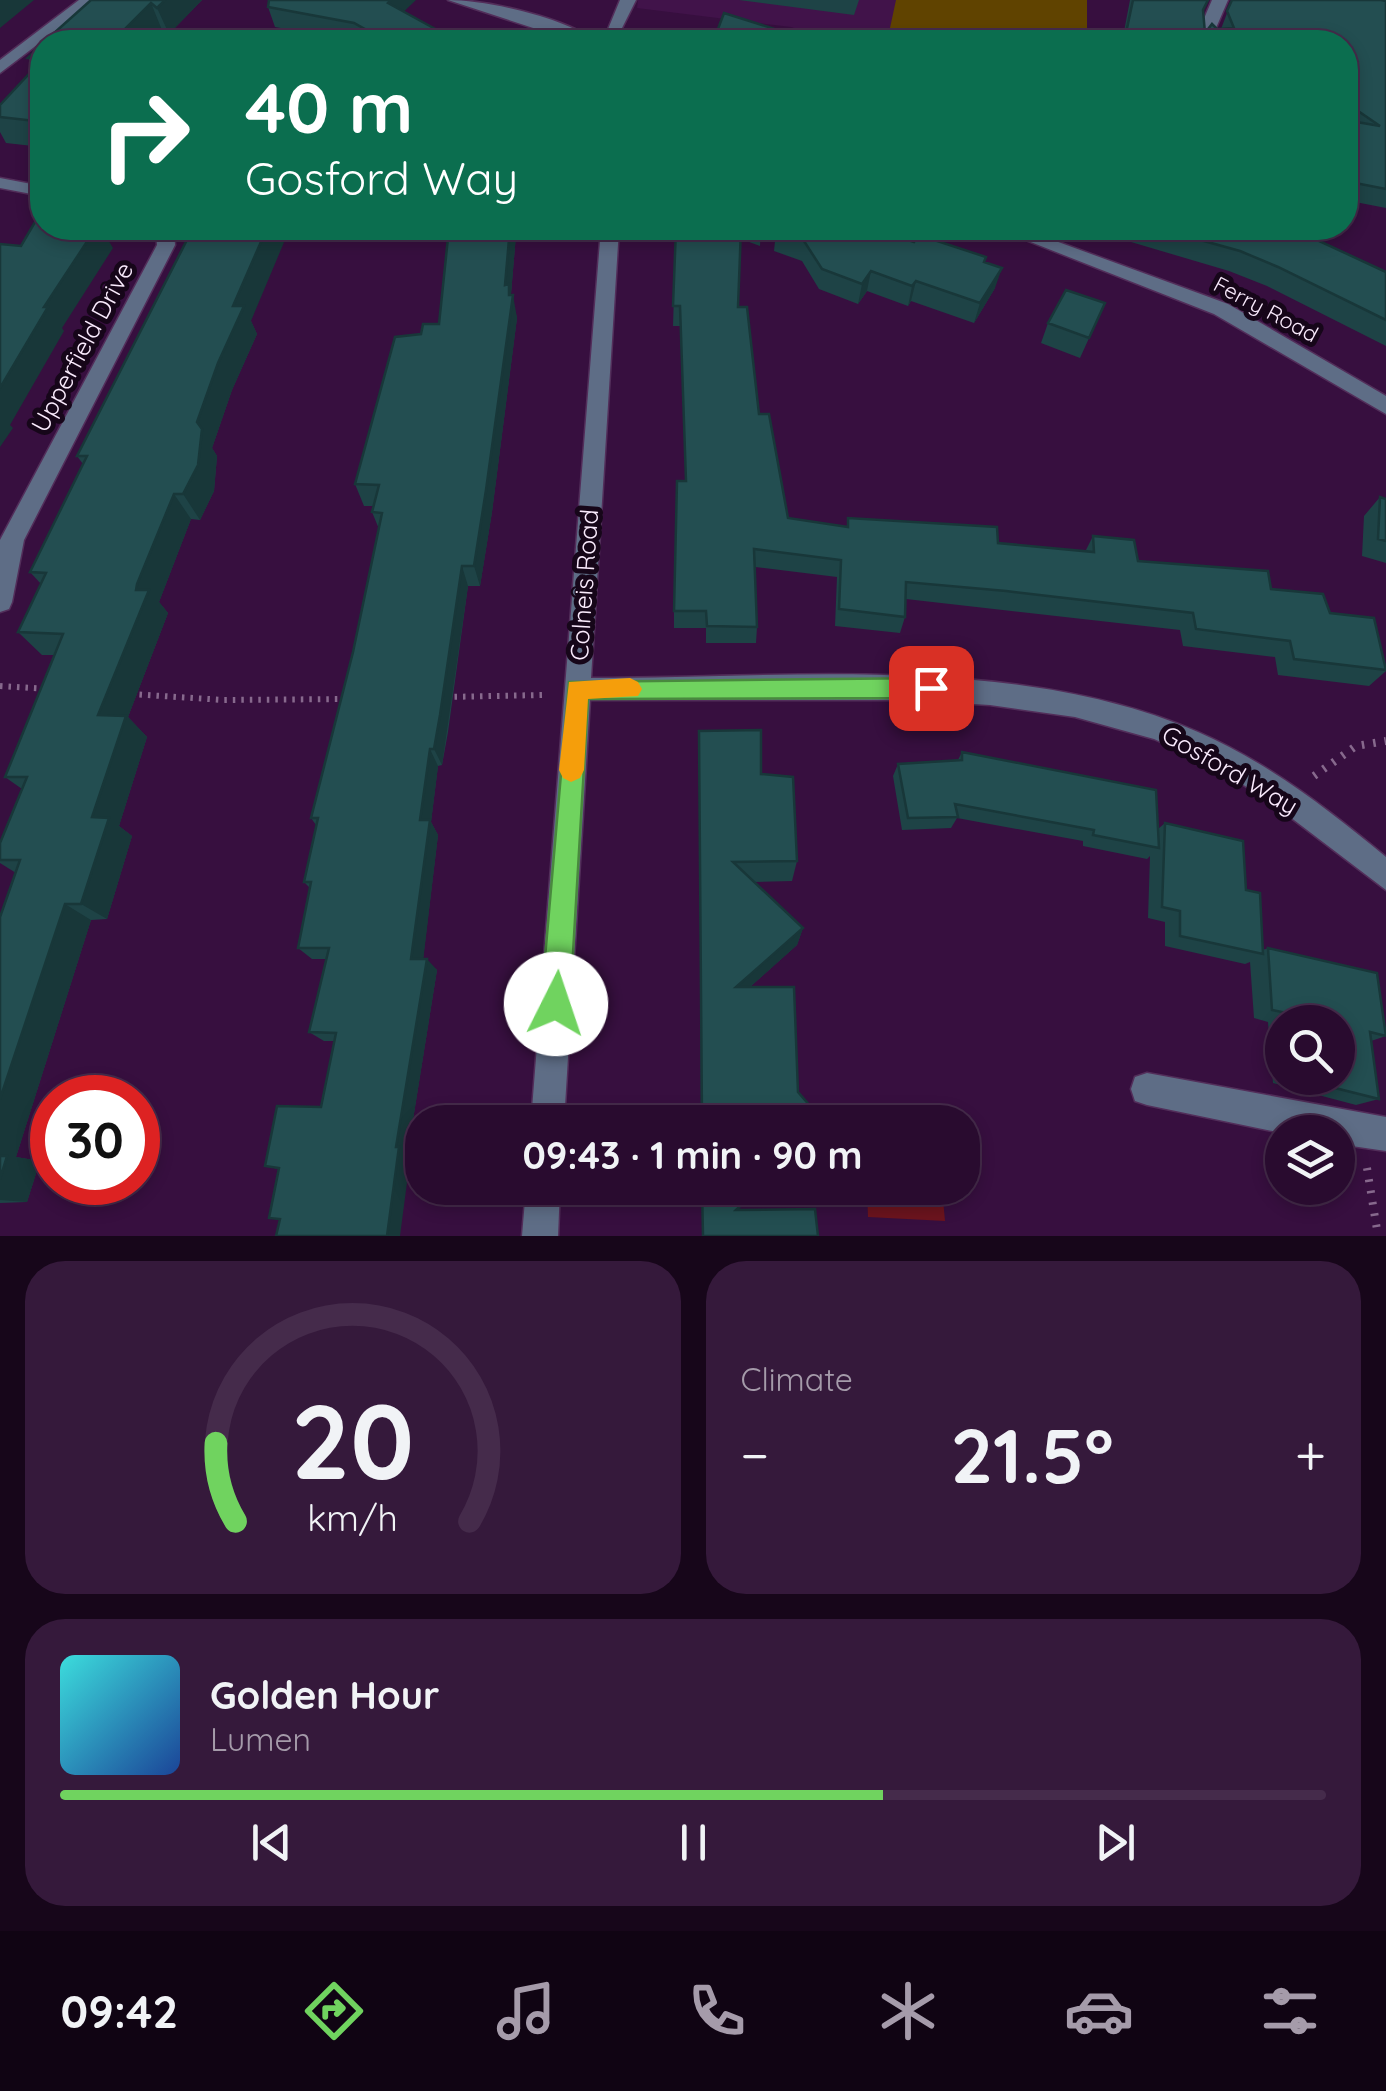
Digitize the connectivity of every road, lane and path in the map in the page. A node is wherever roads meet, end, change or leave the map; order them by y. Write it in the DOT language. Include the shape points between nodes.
graph roads {
  1 [pos="89,0"];
  2 [pos="456,0"];
  3 [pos="628,0"];
  4 [pos="1220,0"];
  5 [pos="50,30"];
  6 [pos="557,30"];
  7 [pos="615,30"];
  8 [pos="1209,30"];
  9 [pos="30,45"];
  10 [pos="0,68"];
  11 [pos="0,183"];
  12 [pos="30,188"];
  13 [pos="166,240"];
  14 [pos="609,240"];
  15 [pos="1036,240"];
  16 [pos="1386,406"];
  17 [pos="0,602"];
  18 [pos="0,686"];
  19 [pos="56,689"];
  20 [pos="577,689"];
  21 [pos="112,693"];
  22 [pos="361,698"];
  23 [pos="440,698"];
  24 [pos="1386,740"];
  25 [pos="1288,800"];
  26 [pos="1386,876"];
  27 [pos="1148,1089"];
  28 [pos="549,1105"];
  29 [pos="1373,1133"];
  30 [pos="542,1205"];
  31 [pos="540,1236"];
  32 [pos="1378,1236"];
  1 -- 5 [label="street"];
  2 -- 6 [label="street"];
  3 -- 7 [label="street"];
  4 -- 8 [label="street"];
  9 -- 10 [label="street"];
  11 -- 12 [label="street"];
  13 -- 17 [label="street, Upperfield Drive" via="12,540"];
  14 -- 20 [label="street, Colneis Road"];
  15 -- 16 [label="street, Ferry Road" via="1221,309"];
  18 -- 19 [label="path"];
  20 -- 23 [label="path"];
  20 -- 25 [label="street, Gosford Way" via="931,688 1044,700 1158,728"];
  20 -- 28 [label="street, Colneis Road"];
  21 -- 22 [label="path"];
  24 -- 25 [label="path" via="1340,752"];
  25 -- 26 [label="street, Gosford Way"];
  27 -- 29 [label="street"];
  29 -- 32 [label="path"];
  30 -- 31 [label="street"];
}
